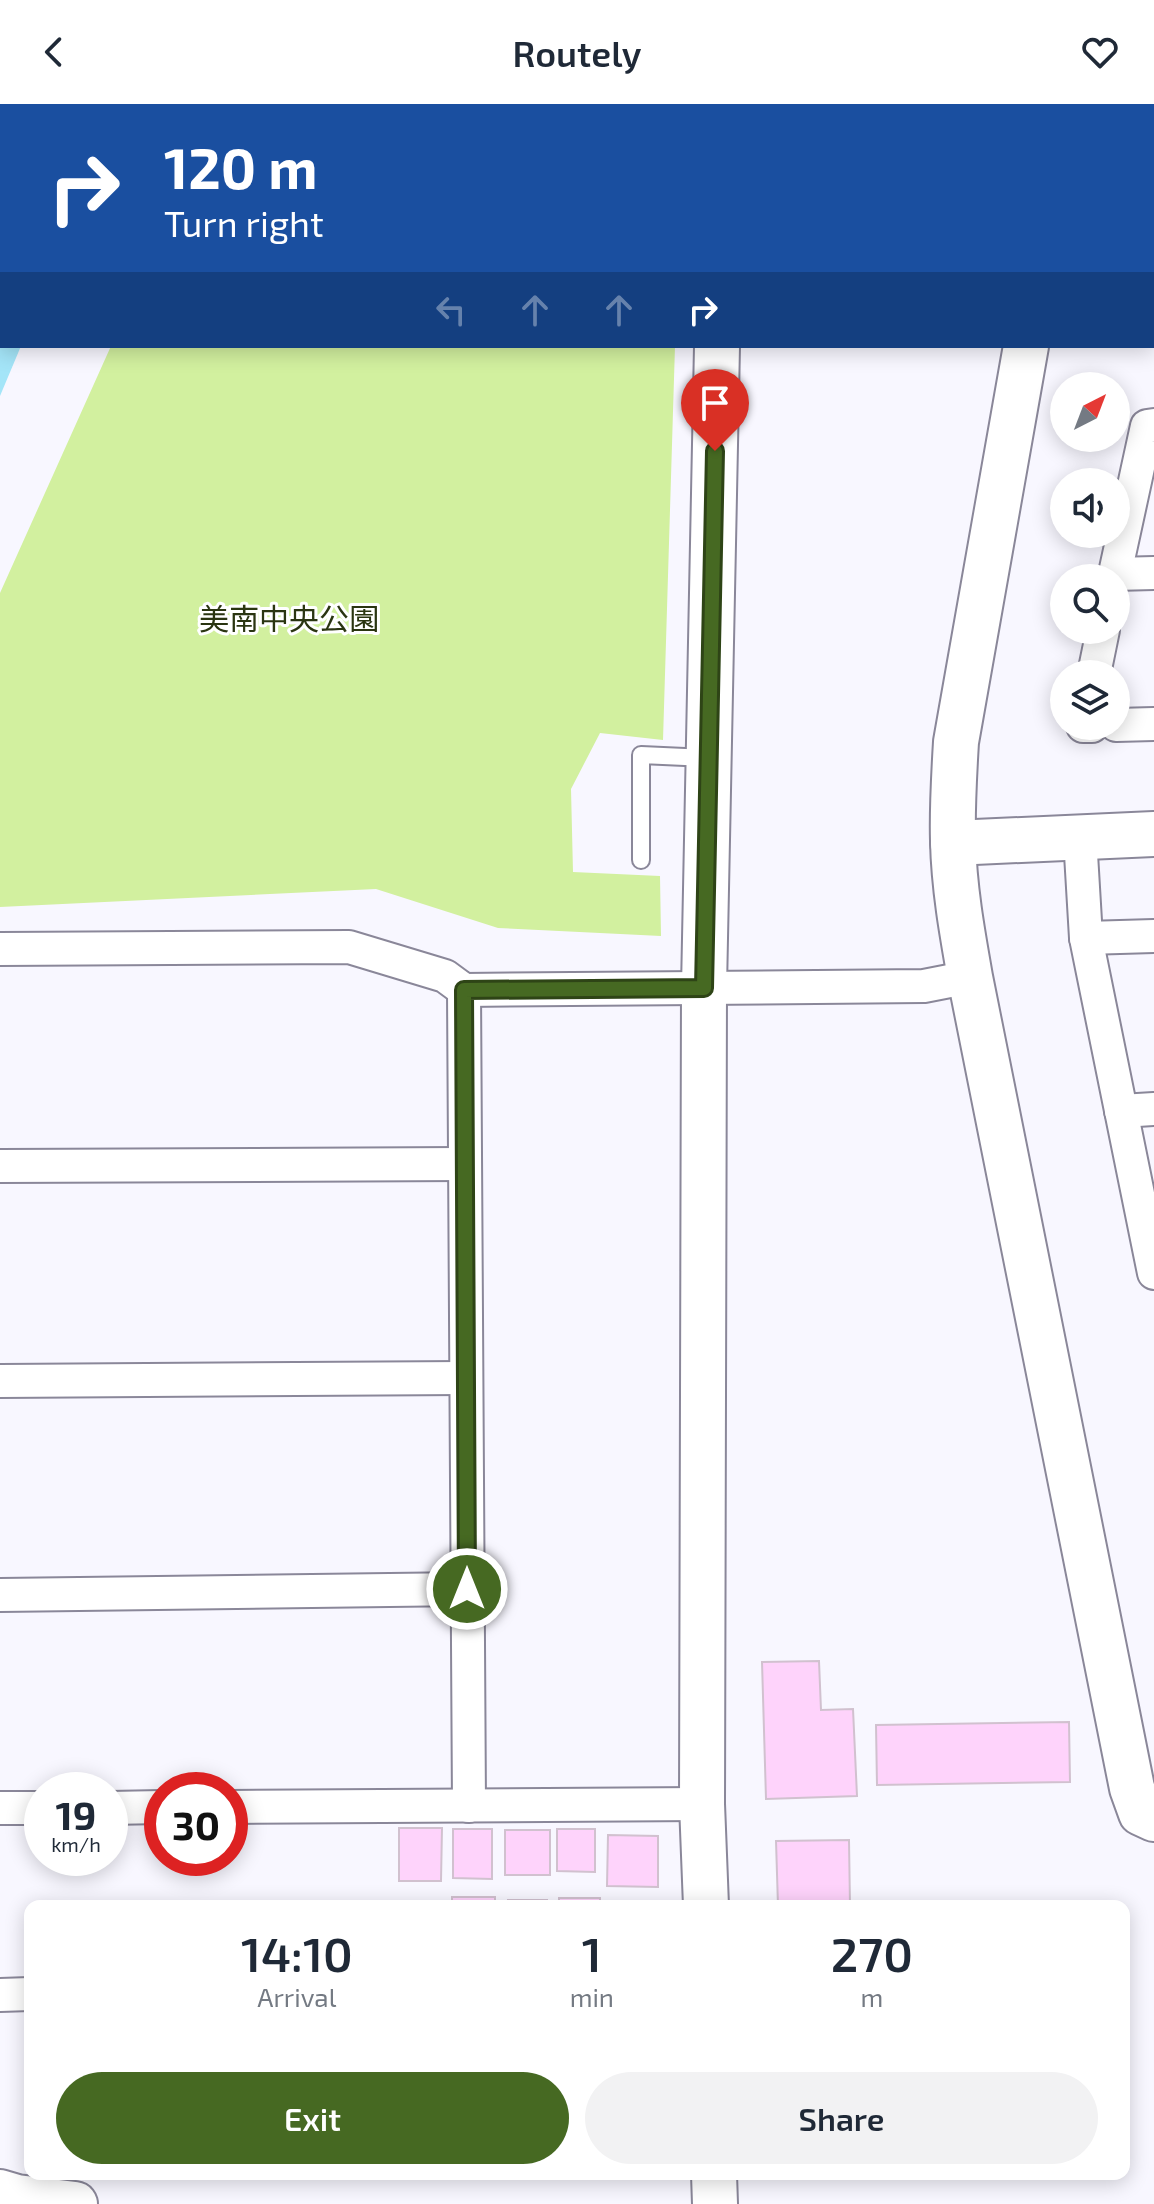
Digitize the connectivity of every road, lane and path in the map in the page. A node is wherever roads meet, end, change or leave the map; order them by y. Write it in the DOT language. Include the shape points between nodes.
graph roads {
  1 [pos="717,348"];
  2 [pos="1026,348"];
  3 [pos="1154,425"];
  4 [pos="1118,564"];
  5 [pos="1154,573"];
  6 [pos="1130,575"];
  7 [pos="1154,724"];
  8 [pos="1130,725"];
  9 [pos="709,758"];
  10 [pos="1154,834"];
  11 [pos="1080,837"];
  12 [pos="953,843"];
  13 [pos="641,860"];
  14 [pos="1154,936"];
  15 [pos="1086,938"];
  16 [pos="0,949"];
  17 [pos="970,977"];
  18 [pos="704,988"];
  19 [pos="464,990"];
  20 [pos="1154,1109"];
  21 [pos="1121,1111"];
  22 [pos="464,1164"];
  23 [pos="0,1166"];
  24 [pos="1152,1254"];
  25 [pos="465,1378"];
  26 [pos="0,1381"];
  27 [pos="467,1589"];
  28 [pos="0,1595"];
  29 [pos="702,1804"];
  30 [pos="469,1806"];
  31 [pos="248,1807"];
  32 [pos="0,1808"];
  33 [pos="24,1808"];
  34 [pos="1154,1819"];
  35 [pos="706,1900"];
  36 [pos="24,1994"];
  37 [pos="0,1995"];
  38 [pos="714,2180"];
  39 [pos="0,2192"];
  40 [pos="75,2204"];
  41 [pos="715,2204"];
  1 -- 9 [label="street"];
  2 -- 12 [label="street" via="956,742"];
  3 -- 4 [label="street" via="1147,426"];
  5 -- 6 [label="street"];
  7 -- 8 [label="street"];
  9 -- 13 [label="lane" via="641,755"];
  9 -- 18 [label="street"];
  10 -- 11 [label="street"];
  11 -- 12 [label="street"];
  11 -- 15 [label="street"];
  12 -- 17 [label="street"];
  14 -- 15 [label="street"];
  15 -- 21 [label="street"];
  16 -- 19 [label="street" via="349,947 445,976"];
  17 -- 18 [label="street" via="924,986"];
  17 -- 34 [label="street" via="1132,1788 1141,1813"];
  18 -- 19 [label="street"];
  18 -- 29 [label="street"];
  19 -- 22 [label="street"];
  20 -- 21 [label="street"];
  21 -- 24 [label="street"];
  22 -- 23 [label="street"];
  22 -- 25 [label="street"];
  25 -- 26 [label="street"];
  25 -- 27 [label="street"];
  27 -- 28 [label="street"];
  27 -- 30 [label="street"];
  29 -- 30 [label="street"];
  29 -- 35 [label="street"];
  30 -- 31 [label="street"];
  32 -- 33 [label="street"];
  36 -- 37 [label="street"];
  38 -- 41 [label="street"];
  39 -- 40 [label="street"];
}
